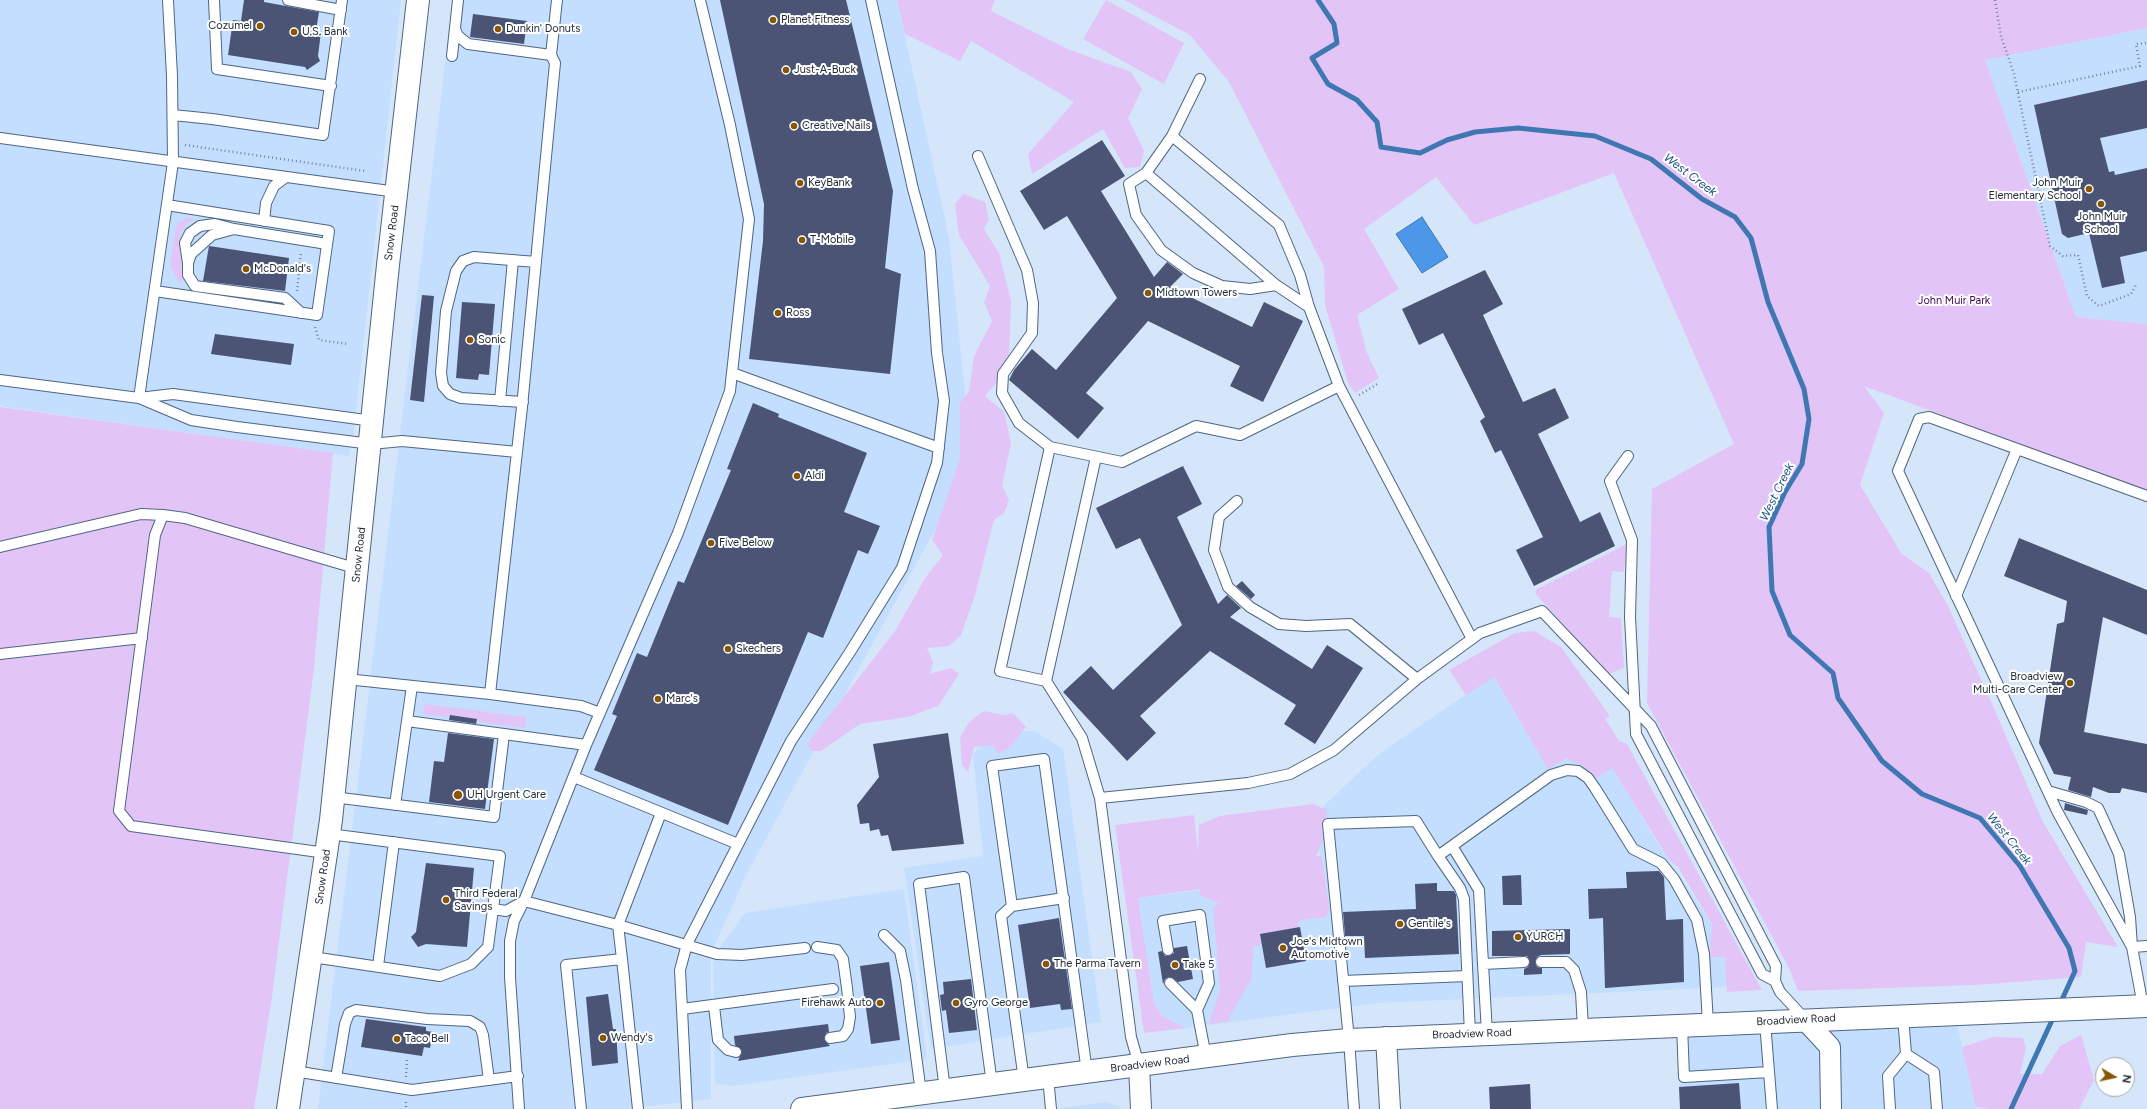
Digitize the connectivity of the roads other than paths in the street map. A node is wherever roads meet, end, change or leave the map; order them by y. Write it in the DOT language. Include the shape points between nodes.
graph roads {
  1 [pos="168,0"];
  2 [pos="214,0"];
  3 [pos="288,0"];
  4 [pos="418,0"];
  5 [pos="458,0"];
  6 [pos="557,0"];
  7 [pos="700,0"];
  8 [pos="871,0"];
  9 [pos="341,5"];
  10 [pos="455,29"];
  11 [pos="551,55"];
  12 [pos="452,56"];
  13 [pos="1200,79"];
  14 [pos="330,86"];
  15 [pos="173,115"];
  16 [pos="1172,136"];
  17 [pos="0,138"];
  18 [pos="978,156"];
  19 [pos="174,162"];
  20 [pos="1146,174"];
  21 [pos="286,177"];
  22 [pos="397,192"];
  23 [pos="167,205"];
  24 [pos="264,221"];
  25 [pos="234,230"];
  26 [pos="327,244"];
  27 [pos="513,260"];
  28 [pos="536,262"];
  29 [pos="188,263"];
  30 [pos="1276,285"];
  31 [pos="155,292"];
  32 [pos="1309,307"];
  33 [pos="301,313"];
  34 [pos="732,372"];
  35 [pos="0,380"];
  36 [pos="1339,386"];
  37 [pos="139,398"];
  38 [pos="500,401"];
  39 [pos="523,402"];
  40 [pos="373,421"];
  41 [pos="371,444"];
  42 [pos="1050,447"];
  43 [pos="939,448"];
  44 [pos="2017,449"];
  45 [pos="517,452"];
  46 [pos="1628,456"];
  47 [pos="1096,457"];
  48 [pos="2147,496"];
  49 [pos="1237,501"];
  50 [pos="163,515"];
  51 [pos="0,547"];
  52 [pos="358,569"];
  53 [pos="1956,596"];
  54 [pos="142,638"];
  55 [pos="1472,639"];
  56 [pos="0,654"];
  57 [pos="346,679"];
  58 [pos="1417,679"];
  59 [pos="1046,680"];
  60 [pos="412,686"];
  61 [pos="490,694"];
  62 [pos="1634,710"];
  63 [pos="600,713"];
  64 [pos="407,721"];
  65 [pos="504,734"];
  66 [pos="586,745"];
  67 [pos="574,777"];
  68 [pos="2048,791"];
  69 [pos="333,796"];
  70 [pos="1100,798"];
  71 [pos="395,805"];
  72 [pos="661,812"];
  73 [pos="394,842"];
  74 [pos="328,844"];
  75 [pos="738,844"];
  76 [pos="1452,846"];
  77 [pos="1438,856"];
  78 [pos="1064,898"];
  79 [pos="524,901"];
  80 [pos="1012,906"];
  81 [pos="493,909"];
  82 [pos="618,925"];
  83 [pos="884,935"];
  84 [pos="687,944"];
  85 [pos="2147,946"];
  86 [pos="817,947"];
  87 [pos="2132,947"];
  88 [pos="805,948"];
  89 [pos="1168,950"];
  90 [pos="312,958"];
  91 [pos="622,959"];
  92 [pos="1524,962"];
  93 [pos="1541,962"];
  94 [pos="1484,964"];
  95 [pos="378,966"];
  96 [pos="1467,976"];
  97 [pos="1775,981"];
  98 [pos="1343,982"];
  99 [pos="1170,983"];
  100 [pos="833,989"];
  101 [pos="714,1006"];
  102 [pos="2145,1006"];
  103 [pos="682,1009"];
  104 [pos="1197,1010"];
  105 [pos="1903,1016"];
  106 [pos="1806,1020"];
  107 [pos="1765,1022"];
  108 [pos="1708,1024"];
  109 [pos="1682,1025"];
  110 [pos="1582,1029"];
  111 [pos="1479,1033"];
  112 [pos="1386,1037"];
  113 [pos="830,1038"];
  114 [pos="1349,1040"];
  115 [pos="736,1052"];
  116 [pos="1906,1054"];
  117 [pos="1206,1057"];
  118 [pos="1139,1065"];
  119 [pos="294,1071"];
  120 [pos="1087,1072"];
  121 [pos="1769,1072"];
  122 [pos="518,1076"];
  123 [pos="1048,1077"];
  124 [pos="336,1078"];
  125 [pos="489,1080"];
  126 [pos="1024,1080"];
  127 [pos="992,1084"];
  128 [pos="945,1090"];
  129 [pos="921,1093"];
  130 [pos="870,1105"];
  131 [pos="288,1109"];
  132 [pos="519,1109"];
  133 [pos="581,1109"];
  134 [pos="638,1109"];
  135 [pos="687,1109"];
  136 [pos="802,1109"];
  137 [pos="1051,1109"];
  138 [pos="1141,1109"];
  139 [pos="1354,1109"];
  140 [pos="1390,1109"];
  141 [pos="1772,1109"];
  142 [pos="1831,1109"];
  143 [pos="1890,1109"];
  144 [pos="1936,1109"];
  1 -- 15 [label="lane"];
  2 -- 14 [label="lane" via="217,69"];
  3 -- 9 [label="lane"];
  4 -- 22 [label="main road, Snow Road"];
  5 -- 10 [label="lane"];
  6 -- 11 [label="lane"];
  7 -- 34 [label="lane" via="749,219"];
  8 -- 43 [label="lane" via="913,189 930,251 937,353 944,401"];
  9 -- 14 [label="lane"];
  10 -- 11 [label="lane" via="458,36 468,44"];
  10 -- 12 [label="lane"];
  11 -- 28 [label="lane" via="555,63"];
  13 -- 16 [label="lane"];
  14 -- 15 [label="lane" via="323,135"];
  15 -- 19 [label="lane"];
  16 -- 20 [label="lane"];
  16 -- 32 [label="lane" via="1279,225 1300,275"];
  17 -- 19 [label="lane"];
  18 -- 42 [label="lane" via="1027,270 1033,303 1032,332 1003,374 1002,393 1019,423"];
  19 -- 21 [label="lane"];
  19 -- 23 [label="lane"];
  20 -- 30 [label="lane"];
  20 -- 30 [label="lane" via="1129,184 1136,215 1161,250 1193,273 1222,286 1250,289"];
  21 -- 22 [label="lane"];
  21 -- 24 [label="lane" via="274,186 266,203"];
  22 -- 40 [label="main road, Snow Road"];
  23 -- 24 [label="lane"];
  23 -- 31 [label="lane"];
  24 -- 26 [label="lane" via="329,231"];
  25 -- 26 [label="lane"];
  25 -- 29 [label="lane" via="212,236 191,254"];
  25 -- 29 [label="lane" via="215,224 200,226 190,233 185,243"];
  26 -- 33 [label="lane" via="317,316"];
  27 -- 28 [label="lane"];
  27 -- 38 [label="lane"];
  27 -- 38 [label="lane" via="474,257 463,261 456,271 446,311 441,373 443,386 450,394 461,398"];
  28 -- 39 [label="lane"];
  29 -- 33 [label="lane" via="188,275 195,286 285,298"];
  30 -- 32 [label="lane"];
  31 -- 33 [label="lane"];
  31 -- 37 [label="lane"];
  32 -- 36 [label="lane"];
  34 -- 43 [label="lane"];
  34 -- 63 [label="lane" via="730,391 678,533"];
  35 -- 37 [label="lane"];
  36 -- 47 [label="lane" via="1240,435 1196,426 1122,462"];
  36 -- 55 [label="lane"];
  37 -- 40 [label="lane" via="173,394"];
  37 -- 41 [label="lane" via="191,420"];
  38 -- 39 [label="lane"];
  39 -- 45 [label="lane"];
  40 -- 41 [label="main road, Snow Road"];
  41 -- 45 [label="lane" via="402,441"];
  41 -- 52 [label="main road, Snow Road"];
  42 -- 47 [label="lane"];
  42 -- 59 [label="lane" via="1000,670"];
  43 -- 75 [label="lane" via="937,462 902,568 790,741"];
  44 -- 48 [label="lane"];
  44 -- 53 [label="lane"];
  44 -- 53 [label="lane" via="1929,417 1919,419 1898,471"];
  45 -- 61 [label="lane"];
  46 -- 62 [label="lane" via="1610,481 1632,540 1630,617"];
  47 -- 59 [label="lane"];
  49 -- 58 [label="lane" via="1219,517 1214,550 1228,587 1250,607 1280,624 1350,624"];
  50 -- 51 [label="lane" via="142,514"];
  50 -- 52 [label="lane" via="185,518"];
  50 -- 54 [label="lane" via="155,535"];
  52 -- 57 [label="main road, Snow Road"];
  53 -- 68 [label="lane"];
  54 -- 56 [label="lane"];
  54 -- 74 [label="lane" via="119,812 131,826"];
  55 -- 58 [label="lane"];
  55 -- 62 [label="lane" via="1480,633 1542,611"];
  57 -- 60 [label="lane"];
  57 -- 69 [label="main road, Snow Road"];
  58 -- 70 [label="lane" via="1334,750 1290,774 1248,783"];
  59 -- 70 [label="lane" via="1082,738"];
  60 -- 61 [label="lane"];
  60 -- 64 [label="lane"];
  61 -- 63 [label="lane" via="581,706"];
  62 -- 97 [label="lane" via="1655,733 1776,966"];
  62 -- 97 [label="lane" via="1636,734 1762,974"];
  63 -- 66 [label="lane"];
  64 -- 65 [label="lane"];
  64 -- 71 [label="lane"];
  65 -- 66 [label="lane"];
  65 -- 71 [label="lane" via="494,817"];
  66 -- 67 [label="lane"];
  67 -- 72 [label="lane"];
  67 -- 79 [label="lane"];
  68 -- 87 [label="lane"];
  68 -- 87 [label="lane" via="2098,808 2105,820 2119,854 2130,917"];
  69 -- 71 [label="lane"];
  69 -- 74 [label="main road, Snow Road"];
  70 -- 118 [label="lane" via="1132,1037"];
  72 -- 75 [label="lane"];
  72 -- 82 [label="lane"];
  73 -- 74 [label="lane"];
  73 -- 81 [label="lane" via="500,856"];
  73 -- 95 [label="lane"];
  74 -- 90 [label="main road, Snow Road"];
  75 -- 84 [label="lane"];
  76 -- 77 [label="lane"];
  76 -- 94 [label="lane" via="1479,890"];
  76 -- 108 [label="lane" via="1551,776 1567,770 1578,771 1588,778 1633,849 1662,863 1697,920 1704,954"];
  77 -- 96 [label="lane" via="1460,888 1464,899"];
  77 -- 98 [label="lane" via="1416,821 1328,824"];
  78 -- 80 [label="lane"];
  78 -- 80 [label="lane" via="1044,759 992,766"];
  78 -- 120 [label="lane"];
  79 -- 81 [label="lane" via="506,911"];
  79 -- 82 [label="lane"];
  79 -- 122 [label="lane" via="514,921 510,941 510,977"];
  80 -- 126 [label="lane" via="1001,916"];
  81 -- 95 [label="lane" via="488,947 471,964 440,976"];
  82 -- 84 [label="lane"];
  82 -- 91 [label="lane"];
  83 -- 129 [label="lane" via="900,951"];
  84 -- 88 [label="lane" via="717,954 742,956"];
  84 -- 103 [label="lane" via="680,970"];
  85 -- 87 [label="lane"];
  86 -- 113 [label="lane" via="837,950 843,959 850,1017 848,1029 843,1036"];
  87 -- 102 [label="lane"];
  89 -- 104 [label="lane" via="1163,921 1200,915 1209,983"];
  90 -- 95 [label="lane"];
  90 -- 119 [label="main road, Snow Road"];
  91 -- 133 [label="lane" via="566,965"];
  91 -- 134 [label="lane"];
  92 -- 94 [label="lane"];
  93 -- 110 [label="lane" via="1566,962 1574,970 1581,992"];
  94 -- 111 [label="lane"];
  96 -- 98 [label="lane"];
  96 -- 111 [label="lane"];
  97 -- 106 [label="lane" via="1780,992"];
  98 -- 114 [label="lane"];
  99 -- 104 [label="lane"];
  100 -- 101 [label="lane"];
  101 -- 103 [label="lane"];
  101 -- 115 [label="lane" via="718,1040 728,1050"];
  102 -- 105 [label="main road, Broadview Road"];
  103 -- 135 [label="lane"];
  104 -- 117 [label="lane"];
  105 -- 106 [label="main road, Broadview Road"];
  105 -- 116 [label="lane"];
  106 -- 107 [label="main road, Broadview Road"];
  106 -- 142 [label="street" via="1830,1047"];
  107 -- 108 [label="main road, Broadview Road"];
  107 -- 121 [label="lane"];
  108 -- 109 [label="main road, Broadview Road"];
  109 -- 110 [label="main road, Broadview Road"];
  109 -- 121 [label="lane" via="1684,1077"];
  110 -- 111 [label="main road, Broadview Road"];
  111 -- 112 [label="main road, Broadview Road"];
  112 -- 114 [label="main road, Broadview Road"];
  112 -- 140 [label="street"];
  114 -- 117 [label="main road, Broadview Road"];
  114 -- 139 [label="lane"];
  116 -- 143 [label="lane" via="1888,1076"];
  116 -- 144 [label="lane" via="1934,1072"];
  117 -- 118 [label="main road, Broadview Road"];
  118 -- 120 [label="main road, Broadview Road"];
  118 -- 138 [label="street"];
  119 -- 124 [label="lane"];
  119 -- 131 [label="main road, Snow Road"];
  120 -- 123 [label="main road, Broadview Road"];
  121 -- 141 [label="lane"];
  122 -- 125 [label="lane"];
  122 -- 132 [label="lane"];
  123 -- 126 [label="main road, Broadview Road"];
  123 -- 137 [label="lane"];
  124 -- 125 [label="lane" via="412,1090"];
  124 -- 125 [label="lane" via="345,1024 349,1013 356,1010 427,1019 470,1021 480,1027 483,1035"];
  126 -- 127 [label="main road, Broadview Road"];
  127 -- 128 [label="main road, Broadview Road"];
  127 -- 128 [label="lane" via="964,877 919,884"];
  128 -- 129 [label="main road, Broadview Road"];
  129 -- 130 [label="main road, Broadview Road"];
  130 -- 136 [label="main road, Broadview Road"];
}
